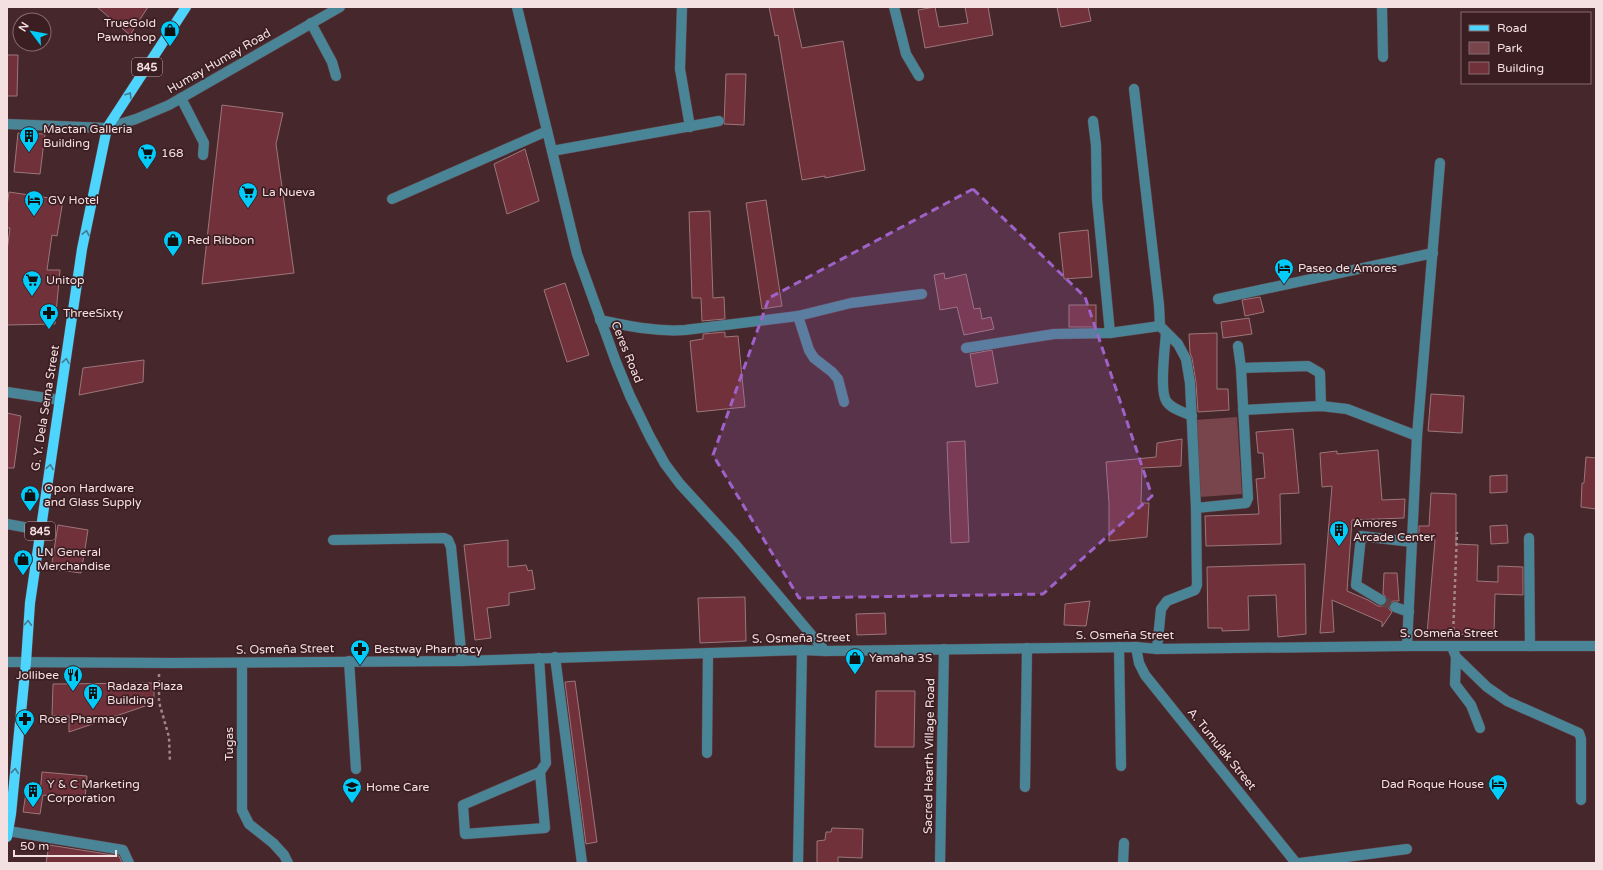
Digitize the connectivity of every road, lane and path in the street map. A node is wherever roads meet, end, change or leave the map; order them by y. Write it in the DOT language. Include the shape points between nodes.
graph roads {
  1 [pos="186,7"];
  2 [pos="340,7"];
  3 [pos="517,7"];
  4 [pos="682,7"];
  5 [pos="894,7"];
  6 [pos="1382,7"];
  7 [pos="311,23"];
  8 [pos="1383,57"];
  9 [pos="336,76"];
  10 [pos="919,76"];
  11 [pos="1134,89"];
  12 [pos="181,98"];
  13 [pos="719,121"];
  14 [pos="1093,121"];
  15 [pos="7,124"];
  16 [pos="690,127"];
  17 [pos="108,128"];
  18 [pos="547,131"];
  19 [pos="552,151"];
  20 [pos="202,155"];
  21 [pos="1440,163"];
  22 [pos="392,199"];
  23 [pos="1433,253"];
  24 [pos="922,294"];
  25 [pos="1218,299"];
  26 [pos="798,316"];
  27 [pos="600,320"];
  28 [pos="1163,329"];
  29 [pos="1110,333"];
  30 [pos="1238,346"];
  31 [pos="966,348"];
  32 [pos="1242,368"];
  33 [pos="7,392"];
  34 [pos="60,400"];
  35 [pos="844,402"];
  36 [pos="1321,406"];
  37 [pos="1243,410"];
  38 [pos="1192,416"];
  39 [pos="1417,436"];
  40 [pos="1196,508"];
  41 [pos="7,524"];
  42 [pos="40,530"];
  43 [pos="1457,532"];
  44 [pos="1529,538"];
  45 [pos="333,540"];
  46 [pos="1412,542"];
  47 [pos="1381,600"];
  48 [pos="1395,607"];
  49 [pos="1409,612"];
  50 [pos="1407,646"];
  51 [pos="1530,646"];
  52 [pos="1596,646"];
  53 [pos="1119,647"];
  54 [pos="1136,647"];
  55 [pos="1027,648"];
  56 [pos="1157,648"];
  57 [pos="944,649"];
  58 [pos="802,650"];
  59 [pos="825,651"];
  60 [pos="1454,652"];
  61 [pos="708,653"];
  62 [pos="555,657"];
  63 [pos="539,658"];
  64 [pos="349,661"];
  65 [pos="462,661"];
  66 [pos="7,662"];
  67 [pos="26,662"];
  68 [pos="158,663"];
  69 [pos="242,663"];
  70 [pos="1480,728"];
  71 [pos="707,754"];
  72 [pos="170,762"];
  73 [pos="1120,766"];
  74 [pos="356,769"];
  75 [pos="540,772"];
  76 [pos="1025,787"];
  77 [pos="1581,800"];
  78 [pos="9,814"];
  79 [pos="7,834"];
  80 [pos="1124,843"];
  81 [pos="1407,849"];
  82 [pos="129,863"];
  83 [pos="288,863"];
  84 [pos="582,863"];
  85 [pos="798,863"];
  86 [pos="940,863"];
  87 [pos="1123,863"];
  88 [pos="1296,863"];
  89 [pos="1300,863"];
  17 -- 1 [label="main road, G. Y. Dela Serna Street / 845, one-way"];
  2 -- 7 [label="street, Humay Humay Road"];
  3 -- 18 [label="street, Ceres Road"];
  4 -- 16 [label="street" via="680,69"];
  5 -- 10 [label="street" via="906,54"];
  6 -- 8 [label="street"];
  7 -- 9 [label="street" via="332,62"];
  7 -- 12 [label="street, Humay Humay Road"];
  11 -- 28 [label="street"];
  12 -- 17 [label="street, Humay Humay Road" via="150,114"];
  12 -- 20 [label="street" via="204,143"];
  13 -- 16 [label="street"];
  14 -- 29 [label="street" via="1097,199"];
  15 -- 17 [label="street"];
  16 -- 19 [label="street"];
  34 -- 17 [label="main road, G. Y. Dela Serna Street / 845, one-way" via="82,248"];
  18 -- 19 [label="street, Ceres Road"];
  18 -- 22 [label="street"];
  19 -- 27 [label="street, Ceres Road" via="577,254"];
  21 -- 23 [label="street"];
  23 -- 25 [label="street"];
  23 -- 39 [label="street"];
  24 -- 26 [label="street" via="851,303"];
  26 -- 27 [label="street" via="671,331"];
  26 -- 35 [label="street" via="809,350 814,358 838,379"];
  27 -- 59 [label="street, Ceres Road" via="630,396 665,464"];
  28 -- 29 [label="street"];
  28 -- 38 [label="street" via="1178,344 1186,359"];
  28 -- 38 [label="street" via="1162,390 1166,402"];
  29 -- 31 [label="street" via="1054,334"];
  30 -- 32 [label="street"];
  32 -- 36 [label="street" via="1308,366 1320,373"];
  32 -- 37 [label="street"];
  33 -- 34 [label="street"];
  42 -- 34 [label="main road, G. Y. Dela Serna Street / 845, one-way"];
  36 -- 37 [label="street"];
  36 -- 39 [label="street" via="1355,411"];
  37 -- 40 [label="street" via="1248,498 1246,502"];
  38 -- 40 [label="street"];
  39 -- 46 [label="street"];
  40 -- 56 [label="street" via="1197,585 1195,590 1167,601 1161,609"];
  41 -- 42 [label="street"];
  67 -- 42 [label="main road, G. Y. Dela Serna Street / 845, one-way" via="30,603"];
  43 -- 60 [label="path"];
  44 -- 51 [label="street"];
  45 -- 65 [label="street" via="448,540 451,548"];
  46 -- 47 [label="street" via="1361,536 1356,585"];
  46 -- 49 [label="street"];
  48 -- 49 [label="street"];
  49 -- 50 [label="street"];
  50 -- 56 [label="street, S. Osmeña Street"];
  50 -- 60 [label="street, S. Osmeña Street"];
  51 -- 52 [label="street, S. Osmeña Street"];
  51 -- 60 [label="street, S. Osmeña Street"];
  53 -- 54 [label="street, S. Osmeña Street"];
  53 -- 55 [label="street, S. Osmeña Street"];
  53 -- 73 [label="street"];
  54 -- 56 [label="street, S. Osmeña Street"];
  54 -- 88 [label="street, A. Tumulak Street" via="1139,663 1145,675"];
  55 -- 57 [label="street, S. Osmeña Street"];
  55 -- 76 [label="street"];
  57 -- 59 [label="street, S. Osmeña Street"];
  57 -- 86 [label="street, Sacred Hearth Village Road"];
  58 -- 59 [label="street, S. Osmeña Street"];
  58 -- 61 [label="street, S. Osmeña Street"];
  58 -- 85 [label="street"];
  60 -- 70 [label="street" via="1455,684 1471,705"];
  60 -- 77 [label="street" via="1487,687 1507,700 1579,733"];
  61 -- 62 [label="street, S. Osmeña Street"];
  61 -- 71 [label="street"];
  62 -- 63 [label="street, S. Osmeña Street"];
  62 -- 84 [label="street"];
  63 -- 65 [label="street, S. Osmeña Street"];
  63 -- 75 [label="street" via="546,763"];
  64 -- 65 [label="street, S. Osmeña Street"];
  64 -- 69 [label="street, S. Osmeña Street"];
  64 -- 74 [label="street"];
  66 -- 67 [label="street, S. Osmeña Street"];
  67 -- 68 [label="street, S. Osmeña Street"];
  78 -- 67 [label="main road, G. Y. Dela Serna Street / 845, one-way"];
  68 -- 69 [label="street, S. Osmeña Street"];
  68 -- 72 [label="path" via="159,702 169,737"];
  69 -- 83 [label="street, Tugas" via="242,810 249,824 273,843"];
  75 -- 75 [label="street" via="463,805 465,834 545,828"];
  78 -- 79 [label="main road, G. Y. Dela Serna Street / 845"];
  79 -- 82 [label="street" via="123,850"];
  80 -- 87 [label="street"];
  81 -- 89 [label="street"];
}
